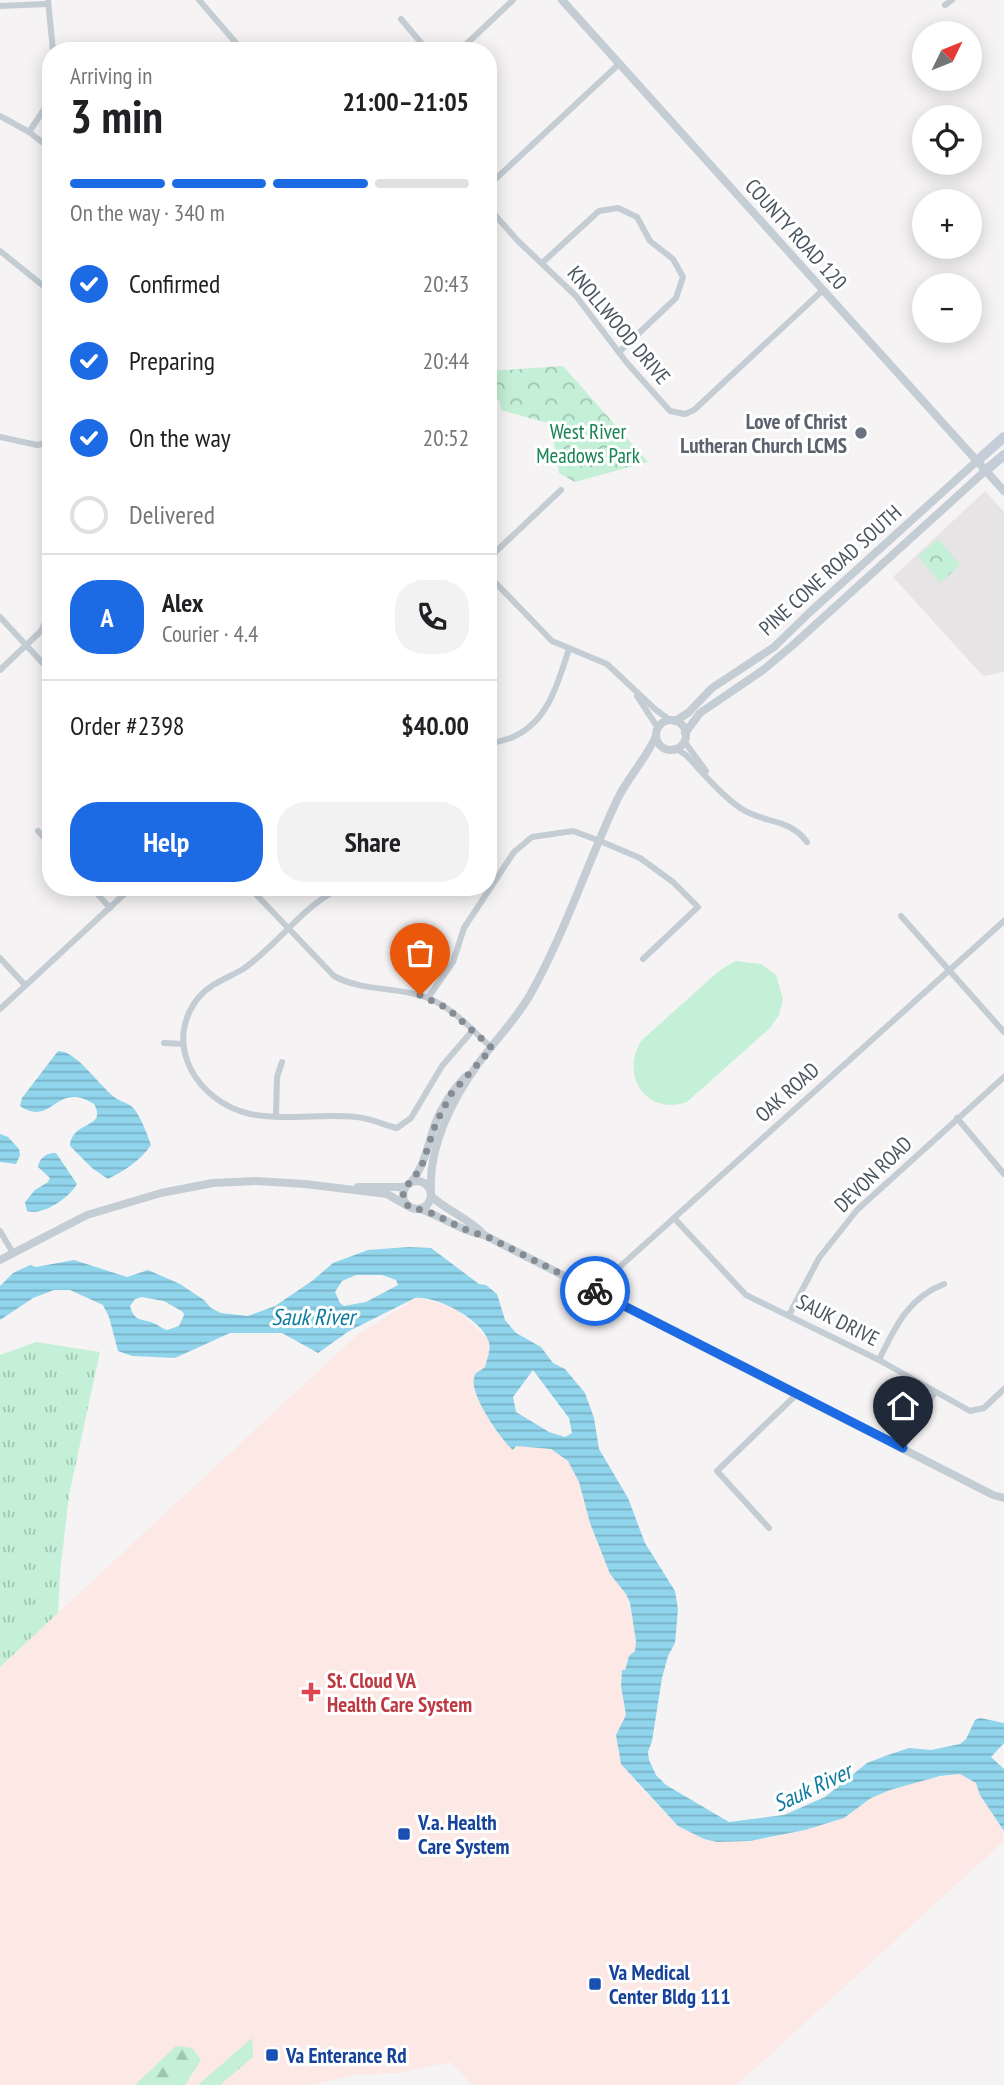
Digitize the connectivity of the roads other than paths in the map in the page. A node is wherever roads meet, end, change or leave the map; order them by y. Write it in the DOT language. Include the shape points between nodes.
graph roads {
  1 [pos="199,0"];
  2 [pos="513,0"];
  3 [pos="562,0"];
  4 [pos="952,0"];
  5 [pos="48,2"];
  6 [pos="945,5"];
  7 [pos="0,6"];
  8 [pos="401,19"];
  9 [pos="52,42"];
  10 [pos="235,42"];
  11 [pos="420,42"];
  12 [pos="469,42"];
  13 [pos="619,64"];
  14 [pos="42,112"];
  15 [pos="0,116"];
  16 [pos="29,132"];
  17 [pos="42,142"];
  18 [pos="497,178"];
  19 [pos="497,217"];
  20 [pos="0,251"];
  21 [pos="542,264"];
  22 [pos="42,285"];
  23 [pos="823,290"];
  24 [pos="619,352"];
  25 [pos="0,437"];
  26 [pos="1004,437"];
  27 [pos="42,444"];
  28 [pos="1004,455"];
  29 [pos="977,461"];
  30 [pos="985,471"];
  31 [pos="561,490"];
  32 [pos="1004,491"];
  33 [pos="497,550"];
  34 [pos="497,585"];
  35 [pos="0,617"];
  36 [pos="42,629"];
  37 [pos="26,645"];
  38 [pos="569,649"];
  39 [pos="42,662"];
  40 [pos="0,670"];
  41 [pos="628,683"];
  42 [pos="673,720"];
  43 [pos="657,732"];
  44 [pos="685,737"];
  45 [pos="497,741"];
  46 [pos="664,748"];
  47 [pos="676,748"];
  48 [pos="637,767"];
  49 [pos="722,792"];
  50 [pos="38,831"];
  51 [pos="42,835"];
  52 [pos="600,841"];
  53 [pos="807,842"];
  54 [pos="497,878"];
  55 [pos="99,896"];
  56 [pos="123,896"];
  57 [pos="257,896"];
  58 [pos="327,896"];
  59 [pos="485,896"];
  60 [pos="110,908"];
  61 [pos="901,916"];
  62 [pos="1004,921"];
  63 [pos="288,930"];
  64 [pos="0,958"];
  65 [pos="643,959"];
  66 [pos="949,970"];
  67 [pos="25,985"];
  68 [pos="428,998"];
  69 [pos="0,1009"];
  70 [pos="473,1030"];
  71 [pos="1004,1032"];
  72 [pos="164,1043"];
  73 [pos="182,1044"];
  74 [pos="492,1048"];
  75 [pos="282,1062"];
  76 [pos="477,1065"];
  77 [pos="1004,1077"];
  78 [pos="276,1116"];
  79 [pos="957,1118"];
  80 [pos="1004,1174"];
  81 [pos="412,1181"];
  82 [pos="327,1186"];
  83 [pos="404,1187"];
  84 [pos="431,1194"];
  85 [pos="406,1205"];
  86 [pos="420,1209"];
  87 [pos="674,1218"];
  88 [pos="0,1231"];
  89 [pos="484,1235"];
  90 [pos="13,1253"];
  91 [pos="0,1260"];
  92 [pos="944,1284"];
  93 [pos="594,1290"];
  94 [pos="789,1315"];
  95 [pos="879,1360"];
  96 [pos="1004,1389"];
  97 [pos="935,1392"];
  98 [pos="796,1395"];
  99 [pos="903,1448"];
  100 [pos="1004,1498"];
  101 [pos="769,1528"];
  1 -- 10 [label="street"];
  2 -- 12 [label="street"];
  3 -- 13 [label="street, COUNTY ROAD 120"];
  4 -- 6 [label="street"];
  5 -- 7 [label="street"];
  5 -- 9 [label="street"];
  8 -- 11 [label="street"];
  13 -- 18 [label="street"];
  13 -- 23 [label="street, COUNTY ROAD 120"];
  14 -- 16 [label="street"];
  15 -- 16 [label="street"];
  16 -- 17 [label="street"];
  19 -- 21 [label="street, KNOLLWOOD DRIVE"];
  20 -- 22 [label="street"];
  21 -- 24 [label="street, KNOLLWOOD DRIVE" via="576,296"];
  21 -- 24 [label="street" via="599,211 618,208 636,217 650,242 673,259 682,277 676,298"];
  23 -- 24 [label="street, KNOLLWOOD DRIVE" via="685,414 670,411"];
  23 -- 29 [label="street, COUNTY ROAD 120"];
  25 -- 27 [label="street"];
  26 -- 29 [label="main road, PINE CONE ROAD SOUTH"];
  28 -- 30 [label="main road, PINE CONE ROAD SOUTH"];
  29 -- 30 [label="street, COUNTY ROAD 120"];
  29 -- 42 [label="street, PINE CONE ROAD SOUTH" via="774,647"];
  30 -- 32 [label="street, COUNTY ROAD 120"];
  30 -- 44 [label="street, PINE CONE ROAD SOUTH" via="788,650 700,713"];
  31 -- 33 [label="street"];
  34 -- 38 [label="street" via="541,632"];
  35 -- 37 [label="street"];
  36 -- 37 [label="street"];
  37 -- 39 [label="street"];
  37 -- 40 [label="street"];
  38 -- 41 [label="street" via="607,664"];
  38 -- 45 [label="street" via="552,698 538,719 516,736"];
  41 -- 42 [label="street"];
  41 -- 43 [label="street"];
  42 -- 43 [label="street" via="663,722"];
  42 -- 44 [label="street" via="682,725"];
  43 -- 46 [label="street"];
  43 -- 48 [label="street"];
  44 -- 47 [label="street"];
  44 -- 49 [label="street"];
  46 -- 47 [label="street"];
  46 -- 48 [label="street"];
  47 -- 49 [label="street"];
  48 -- 52 [label="street"];
  49 -- 53 [label="street" via="749,814 791,827"];
  50 -- 51 [label="street"];
  52 -- 54 [label="street" via="573,831 532,837 514,852"];
  52 -- 65 [label="street" via="639,858 698,907"];
  52 -- 74 [label="street" via="538,980"];
  55 -- 60 [label="street"];
  56 -- 60 [label="street"];
  57 -- 63 [label="street"];
  58 -- 63 [label="street"];
  59 -- 68 [label="street" via="464,928 453,962"];
  60 -- 67 [label="street"];
  61 -- 66 [label="street"];
  62 -- 66 [label="street, OAK ROAD"];
  63 -- 68 [label="street" via="342,981"];
  63 -- 73 [label="street" via="249,964 201,995 187,1017"];
  64 -- 67 [label="street"];
  66 -- 71 [label="street"];
  66 -- 87 [label="street, OAK ROAD"];
  67 -- 69 [label="street"];
  68 -- 70 [label="street"];
  70 -- 74 [label="street"];
  70 -- 78 [label="street" via="442,1066 411,1118 397,1128 355,1116"];
  72 -- 73 [label="street"];
  73 -- 78 [label="street" via="192,1073 213,1096 250,1114"];
  74 -- 76 [label="street"];
  75 -- 78 [label="street"];
  76 -- 81 [label="street" via="445,1104"];
  76 -- 84 [label="street" via="439,1139"];
  77 -- 79 [label="street, DEVON ROAD"];
  79 -- 80 [label="street"];
  79 -- 94 [label="street, DEVON ROAD" via="857,1210 819,1258"];
  81 -- 83 [label="street"];
  81 -- 84 [label="street" via="425,1183"];
  82 -- 83 [label="street"];
  82 -- 85 [label="street" via="387,1194"];
  82 -- 90 [label="street" via="244,1181 181,1189 87,1215"];
  83 -- 85 [label="street"];
  84 -- 86 [label="street" via="429,1203"];
  84 -- 89 [label="street"];
  85 -- 86 [label="street"];
  86 -- 89 [label="street"];
  87 -- 93 [label="street, OAK ROAD"];
  87 -- 94 [label="street, SAUK DRIVE" via="746,1295"];
  88 -- 90 [label="street"];
  89 -- 93 [label="street"];
  90 -- 91 [label="street"];
  92 -- 95 [label="street" via="926,1291 899,1320"];
  93 -- 98 [label="street"];
  94 -- 95 [label="street, SAUK DRIVE"];
  95 -- 97 [label="street, SAUK DRIVE"];
  96 -- 97 [label="street, SAUK DRIVE" via="984,1408 970,1411"];
  97 -- 99 [label="street"];
  98 -- 99 [label="street"];
  98 -- 101 [label="street" via="717,1471"];
  99 -- 100 [label="street"];
}
